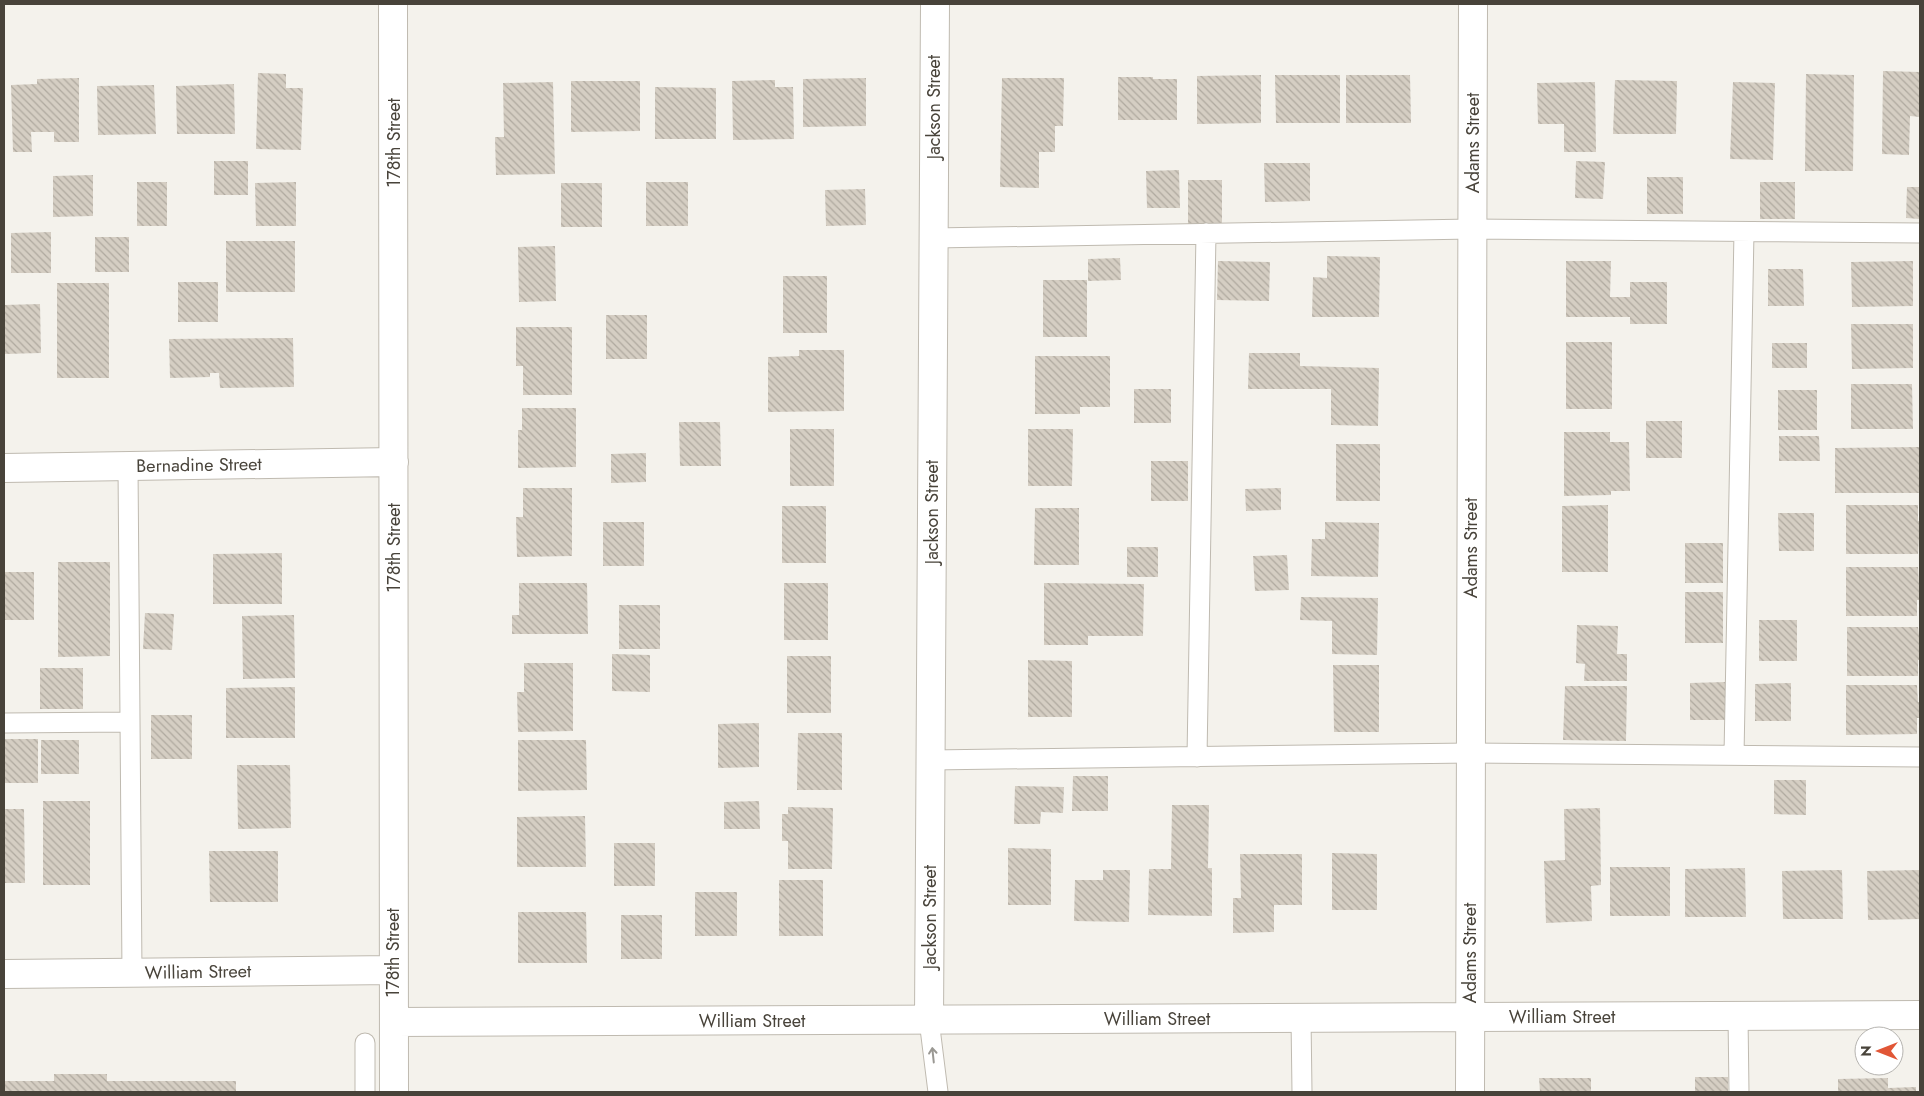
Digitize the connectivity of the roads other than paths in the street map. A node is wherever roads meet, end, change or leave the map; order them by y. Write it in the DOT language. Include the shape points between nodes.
graph roads {
  1 [pos="393,4"];
  2 [pos="934,4"];
  3 [pos="1473,4"];
  4 [pos="1472,229"];
  5 [pos="1744,232"];
  6 [pos="1206,234"];
  7 [pos="1920,234"];
  8 [pos="934,238"];
  9 [pos="394,462"];
  10 [pos="128,466"];
  11 [pos="4,468"];
  12 [pos="130,722"];
  13 [pos="4,723"];
  14 [pos="1470,753"];
  15 [pos="1734,755"];
  16 [pos="1197,757"];
  17 [pos="1920,757"];
  18 [pos="931,760"];
  19 [pos="393,970"];
  20 [pos="132,973"];
  21 [pos="4,974"];
  22 [pos="1920,1015"];
  23 [pos="1738,1016"];
  24 [pos="1469,1017"];
  25 [pos="1301,1018"];
  26 [pos="929,1020"];
  27 [pos="394,1022"];
  28 [pos="365,1043"];
  29 [pos="365,1092"];
  30 [pos="394,1092"];
  31 [pos="937,1092"];
  32 [pos="1302,1092"];
  33 [pos="1470,1092"];
  34 [pos="1739,1092"];
  1 -- 9 [label="street, 178th Street"];
  2 -- 8 [label="street, Jackson Street"];
  3 -- 4 [label="street, Adams Street"];
  4 -- 5 [label="lane"];
  4 -- 6 [label="lane"];
  4 -- 14 [label="street, Adams Street"];
  5 -- 7 [label="lane"];
  5 -- 15 [label="lane"];
  6 -- 8 [label="lane"];
  6 -- 16 [label="lane"];
  8 -- 18 [label="street, Jackson Street"];
  9 -- 10 [label="street, Bernadine Street"];
  9 -- 19 [label="street, 178th Street"];
  10 -- 11 [label="street, Bernadine Street"];
  10 -- 12 [label="lane"];
  12 -- 13 [label="lane"];
  12 -- 20 [label="lane"];
  14 -- 15 [label="lane"];
  14 -- 16 [label="lane"];
  14 -- 24 [label="street, Adams Street"];
  15 -- 17 [label="lane"];
  16 -- 18 [label="lane"];
  18 -- 26 [label="street, Jackson Street"];
  19 -- 20 [label="street, William Street"];
  19 -- 27 [label="street, 178th Street"];
  20 -- 21 [label="street, William Street"];
  22 -- 23 [label="street, William Street"];
  23 -- 24 [label="street, William Street"];
  23 -- 34 [label="lane"];
  24 -- 25 [label="street, William Street"];
  24 -- 33 [label="street, Adams Street"];
  25 -- 26 [label="street, William Street"];
  25 -- 32 [label="lane"];
  26 -- 27 [label="street, William Street"];
  31 -- 26 [label="lane, one-way"];
  27 -- 30 [label="street, 178th Street"];
  28 -- 29 [label="lane"];
}
